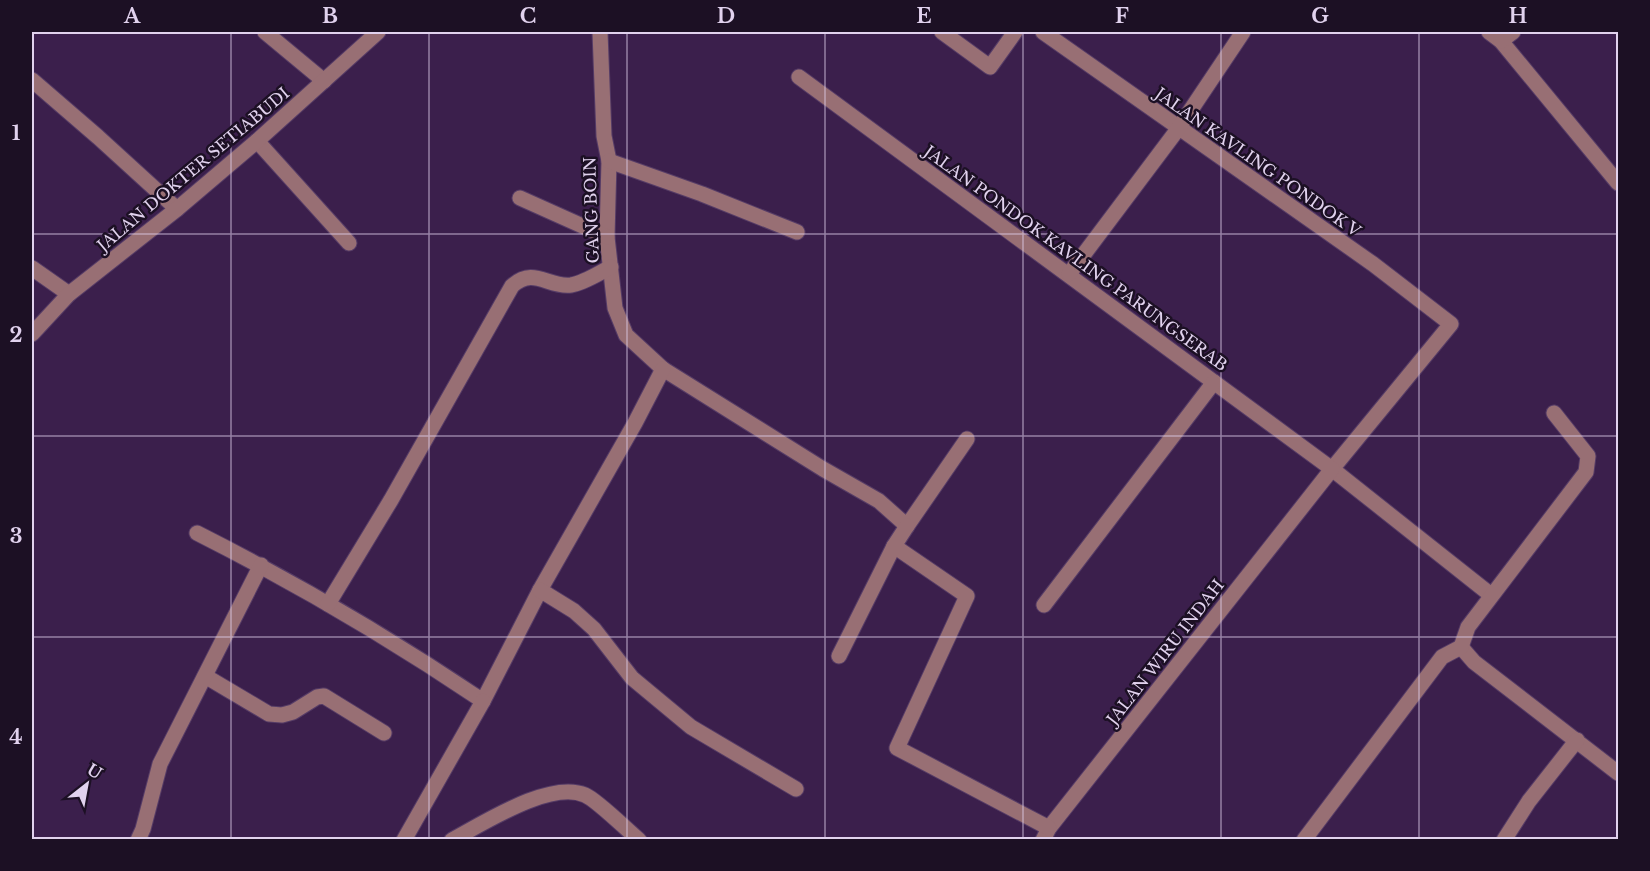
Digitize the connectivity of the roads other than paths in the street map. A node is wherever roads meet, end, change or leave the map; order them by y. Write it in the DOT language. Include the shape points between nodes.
graph roads {
  1 [pos="265,32"];
  2 [pos="378,32"];
  3 [pos="600,32"];
  4 [pos="942,32"];
  5 [pos="1015,32"];
  6 [pos="1043,32"];
  7 [pos="1243,32"];
  8 [pos="1501,35"];
  9 [pos="799,77"];
  10 [pos="32,80"];
  11 [pos="324,81"];
  12 [pos="1178,129"];
  13 [pos="257,141"];
  14 [pos="609,162"];
  15 [pos="1618,183"];
  16 [pos="520,198"];
  17 [pos="177,209"];
  18 [pos="797,232"];
  19 [pos="607,237"];
  20 [pos="349,243"];
  21 [pos="32,267"];
  22 [pos="611,267"];
  23 [pos="1069,274"];
  24 [pos="69,294"];
  25 [pos="32,334"];
  26 [pos="663,369"];
  27 [pos="1214,382"];
  28 [pos="1554,413"];
  29 [pos="967,440"];
  30 [pos="1332,468"];
  31 [pos="907,526"];
  32 [pos="197,533"];
  33 [pos="894,546"];
  34 [pos="261,565"];
  35 [pos="540,590"];
  36 [pos="1491,595"];
  37 [pos="328,604"];
  38 [pos="1044,605"];
  39 [pos="1461,646"];
  40 [pos="838,656"];
  41 [pos="205,676"];
  42 [pos="483,701"];
  43 [pos="384,733"];
  44 [pos="1577,740"];
  45 [pos="1618,772"];
  46 [pos="795,789"];
  47 [pos="1046,834"];
  48 [pos="138,840"];
  49 [pos="404,840"];
  50 [pos="452,840"];
  51 [pos="639,840"];
  52 [pos="1304,840"];
  53 [pos="1504,840"];
  1 -- 11 [label="street"];
  2 -- 11 [label="street, JALAN DOKTER SETIABUDI"];
  3 -- 14 [label="street, GANG BOIN" via="604,136"];
  4 -- 5 [label="street" via="990,67"];
  6 -- 12 [label="street, JALAN KAVLING PONDOK V"];
  7 -- 12 [label="street"];
  8 -- 15 [label="street"];
  9 -- 23 [label="street, JALAN PONDOK KAVLING PARUNGSERAB"];
  10 -- 17 [label="street"];
  11 -- 13 [label="street, JALAN DOKTER SETIABUDI"];
  12 -- 23 [label="street"];
  12 -- 30 [label="street, JALAN KAVLING PONDOK V" via="1373,264 1451,324"];
  13 -- 17 [label="street, JALAN DOKTER SETIABUDI"];
  13 -- 20 [label="street"];
  14 -- 18 [label="street"];
  14 -- 19 [label="street, GANG BOIN"];
  16 -- 19 [label="street"];
  17 -- 24 [label="street, JALAN DOKTER SETIABUDI"];
  19 -- 22 [label="street, GANG BOIN"];
  21 -- 24 [label="street"];
  22 -- 26 [label="street, GANG BOIN" via="615,308 626,335"];
  22 -- 37 [label="street" via="575,285 532,277 519,279 512,286"];
  23 -- 27 [label="street, JALAN PONDOK KAVLING PARUNGSERAB"];
  24 -- 25 [label="street, JALAN DOKTER SETIABUDI"];
  26 -- 31 [label="street, GANG BOIN" via="879,501"];
  26 -- 35 [label="street"];
  27 -- 30 [label="street, JALAN PONDOK KAVLING PARUNGSERAB"];
  27 -- 38 [label="street"];
  28 -- 36 [label="street" via="1588,456 1586,472"];
  29 -- 31 [label="street"];
  30 -- 36 [label="street, JALAN PONDOK KAVLING PARUNGSERAB"];
  30 -- 47 [label="street, JALAN WIRU INDAH"];
  31 -- 33 [label="street"];
  32 -- 34 [label="street"];
  33 -- 40 [label="street"];
  33 -- 47 [label="street" via="967,596 897,748"];
  34 -- 37 [label="street"];
  34 -- 41 [label="street"];
  35 -- 42 [label="street"];
  35 -- 46 [label="street" via="594,629 632,678 691,727"];
  36 -- 39 [label="street" via="1468,627"];
  37 -- 42 [label="street" via="414,654"];
  39 -- 44 [label="street" via="1474,662"];
  39 -- 52 [label="street" via="1442,657"];
  41 -- 43 [label="street" via="269,714 293,712 324,696"];
  41 -- 48 [label="street" via="160,764"];
  42 -- 49 [label="street"];
  44 -- 45 [label="street"];
  44 -- 53 [label="street"];
  50 -- 51 [label="street" via="529,800 557,792 585,795"];
}
